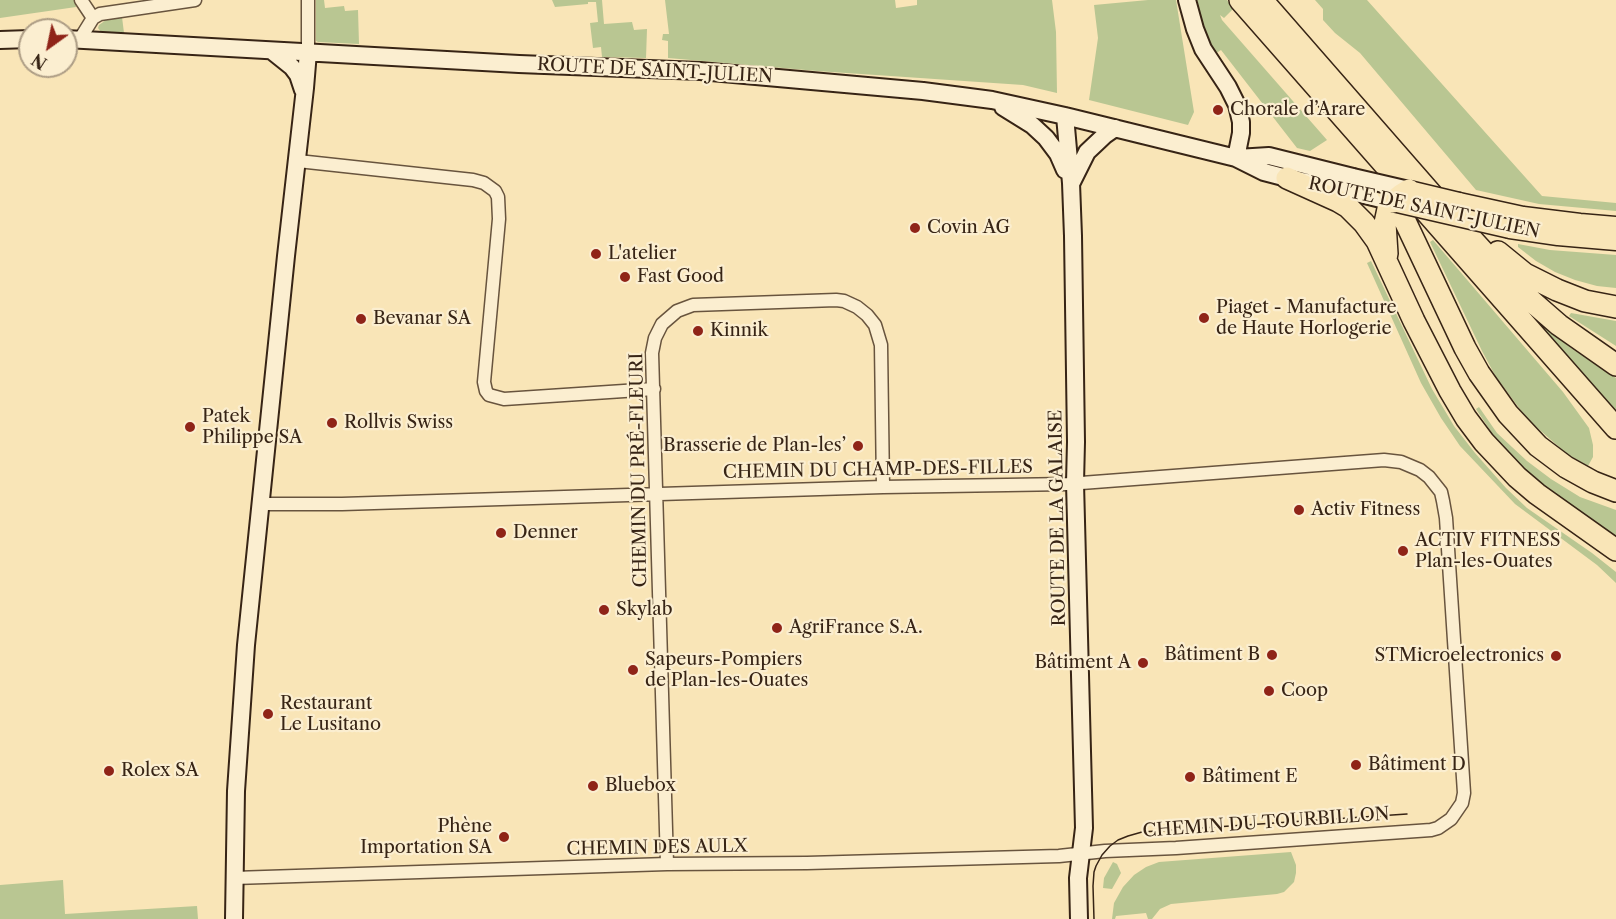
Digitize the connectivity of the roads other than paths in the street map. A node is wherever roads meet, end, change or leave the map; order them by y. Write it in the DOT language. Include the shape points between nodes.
graph roads {
  1 [pos="81,0"];
  2 [pos="195,0"];
  3 [pos="308,0"];
  4 [pos="1187,0"];
  5 [pos="1240,0"];
  6 [pos="1262,0"];
  7 [pos="93,18"];
  8 [pos="78,34"];
  9 [pos="18,39"];
  10 [pos="78,39"];
  11 [pos="0,40"];
  12 [pos="271,50"];
  13 [pos="308,52"];
  14 [pos="304,96"];
  15 [pos="992,100"];
  16 [pos="1065,116"];
  17 [pos="1115,128"];
  18 [pos="1353,130"];
  19 [pos="1236,158"];
  20 [pos="298,161"];
  21 [pos="1287,178"];
  22 [pos="1071,183"];
  23 [pos="1401,196"];
  24 [pos="1448,213"];
  25 [pos="1616,226"];
  26 [pos="1616,241"];
  27 [pos="1393,277"];
  28 [pos="1616,306"];
  29 [pos="1616,365"];
  30 [pos="654,389"];
  31 [pos="1616,428"];
  32 [pos="1075,483"];
  33 [pos="883,487"];
  34 [pos="1616,491"];
  35 [pos="657,494"];
  36 [pos="260,504"];
  37 [pos="1616,550"];
  38 [pos="1451,819"];
  39 [pos="1080,854"];
  40 [pos="667,864"];
  41 [pos="234,878"];
  42 [pos="234,919"];
  43 [pos="1079,919"];
  1 -- 7 [label="street"];
  2 -- 7 [label="street" via="109,12"];
  3 -- 13 [label="street"];
  4 -- 19 [label="street" via="1203,48 1237,105 1241,133"];
  5 -- 18 [label="highway"];
  6 -- 24 [label="highway"];
  7 -- 8 [label="street"];
  9 -- 11 [label="street"];
  10 -- 12 [label="street, ROUTE DE SAINT-JULIEN"];
  12 -- 13 [label="street, ROUTE DE SAINT-JULIEN"];
  12 -- 14 [label="street" via="298,75"];
  13 -- 14 [label="street"];
  13 -- 15 [label="street, ROUTE DE SAINT-JULIEN" via="700,71"];
  14 -- 20 [label="street"];
  15 -- 16 [label="street, ROUTE DE SAINT-JULIEN"];
  15 -- 22 [label="street" via="1046,138"];
  16 -- 17 [label="street, ROUTE DE SAINT-JULIEN"];
  16 -- 22 [label="street, ROUTE DE LA GALAISE"];
  17 -- 19 [label="street, ROUTE DE SAINT-JULIEN"];
  17 -- 22 [label="street" via="1087,152"];
  18 -- 31 [label="highway"];
  18 -- 34 [label="highway" via="1404,219 1465,348 1497,400 1548,454 1584,478"];
  19 -- 21 [label="street, ROUTE DE SAINT-JULIEN" via="1263,172"];
  19 -- 23 [label="street, ROUTE DE SAINT-JULIEN, bridge" via="1269,156 1353,177"];
  20 -- 30 [label="street" via="473,180 495,192 499,219 484,382 489,395 504,399"];
  20 -- 36 [label="street"];
  21 -- 23 [label="street, ROUTE DE SAINT-JULIEN" via="1365,195"];
  21 -- 27 [label="highway" via="1338,201 1358,215 1377,241"];
  22 -- 32 [label="street, ROUTE DE LA GALAISE"];
  23 -- 25 [label="main road, ROUTE DE SAINT-JULIEN, bridge"];
  23 -- 26 [label="main road, ROUTE DE SAINT-JULIEN, bridge" via="1510,229"];
  23 -- 27 [label="highway" via="1388,209 1385,225 1386,253"];
  24 -- 28 [label="highway" via="1538,281 1586,301"];
  24 -- 29 [label="highway" via="1536,305"];
  27 -- 37 [label="highway" via="1450,391 1484,442 1537,494"];
  30 -- 33 [label="street, CHEMIN DU PRÉ-FLEURI" via="655,338 662,324 677,311 708,304 836,300 852,304 871,320 880,338"];
  30 -- 35 [label="street, CHEMIN DU PRÉ-FLEURI"];
  32 -- 33 [label="street, CHEMIN DU CHAMP-DES-FILLES"];
  32 -- 38 [label="street, CHEMIN DU CHAMP-DES-FILLES" via="1384,460 1411,465 1429,477 1440,492 1446,518 1462,750 1464,793"];
  32 -- 39 [label="street, ROUTE DE LA GALAISE" via="1084,828"];
  33 -- 35 [label="street, CHEMIN DU CHAMP-DES-FILLES"];
  35 -- 36 [label="street, CHEMIN DU CHAMP-DES-FILLES"];
  35 -- 40 [label="street, CHEMIN DU PRÉ-FLEURI"];
  36 -- 41 [label="street" via="246,645"];
  38 -- 39 [label="street, CHEMIN DU TOURBILLON" via="1424,831"];
  39 -- 40 [label="street, CHEMIN DES AULX"];
  39 -- 43 [label="street, ROUTE DE LA GALAISE"];
  40 -- 41 [label="street, CHEMIN DES AULX"];
  41 -- 42 [label="street"];
}
